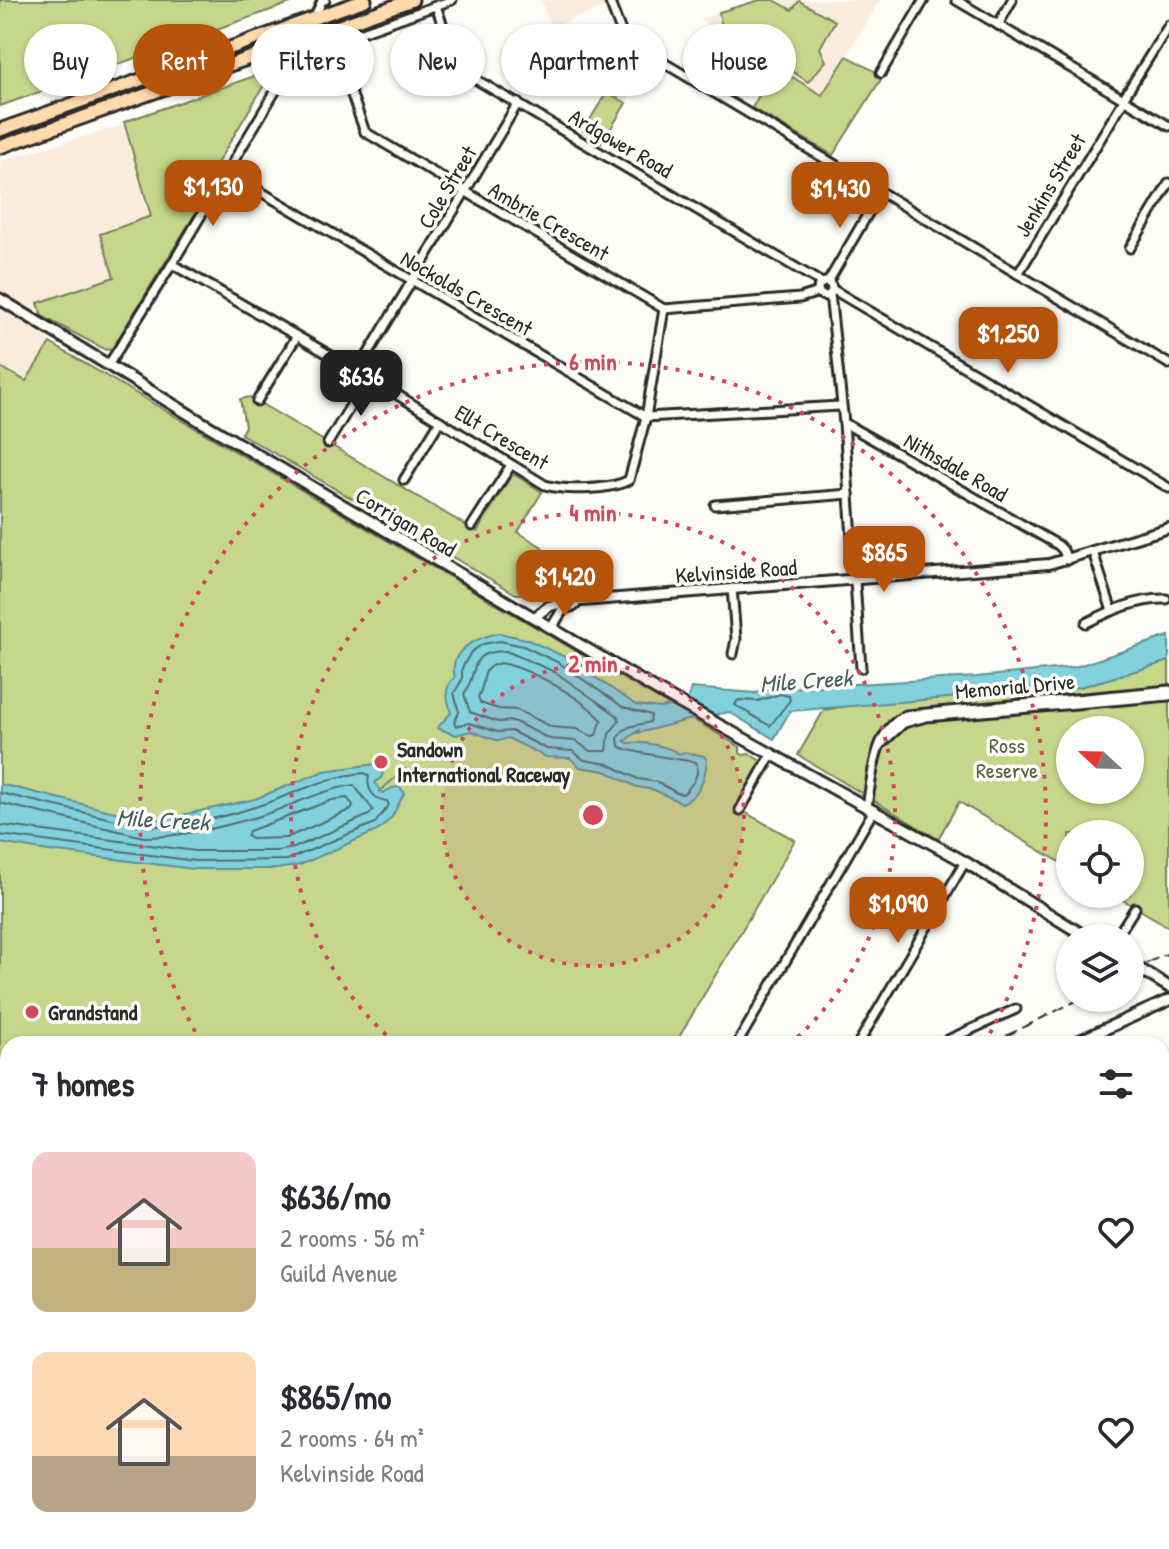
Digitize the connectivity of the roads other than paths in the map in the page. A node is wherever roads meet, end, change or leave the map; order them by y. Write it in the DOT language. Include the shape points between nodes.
graph roads {
  1 [pos="324,0"];
  2 [pos="365,0"];
  3 [pos="412,0"];
  4 [pos="452,0"];
  5 [pos="609,0"];
  6 [pos="924,0"];
  7 [pos="956,0"];
  8 [pos="1012,0"];
  9 [pos="436,6"];
  10 [pos="314,18"];
  11 [pos="345,24"];
  12 [pos="998,25"];
  13 [pos="1169,25"];
  14 [pos="374,28"];
  15 [pos="251,57"];
  16 [pos="881,73"];
  17 [pos="272,96"];
  18 [pos="352,96"];
  19 [pos="1123,99"];
  20 [pos="518,103"];
  21 [pos="1169,126"];
  22 [pos="0,130"];
  23 [pos="0,147"];
  24 [pos="227,172"];
  25 [pos="1169,183"];
  26 [pos="464,193"];
  27 [pos="880,193"];
  28 [pos="1130,248"];
  29 [pos="172,264"];
  30 [pos="1018,274"];
  31 [pos="412,282"];
  32 [pos="828,287"];
  33 [pos="0,299"];
  34 [pos="664,309"];
  35 [pos="297,336"];
  36 [pos="109,364"];
  37 [pos="1169,364"];
  38 [pos="358,371"];
  39 [pos="368,377"];
  40 [pos="257,401"];
  41 [pos="840,406"];
  42 [pos="646,417"];
  43 [pos="440,421"];
  44 [pos="844,423"];
  45 [pos="328,443"];
  46 [pos="511,465"];
  47 [pos="404,480"];
  48 [pos="1169,488"];
  49 [pos="849,494"];
  50 [pos="715,505"];
  51 [pos="472,526"];
  52 [pos="1169,528"];
  53 [pos="1049,541"];
  54 [pos="1093,552"];
  55 [pos="1067,560"];
  56 [pos="1057,563"];
  57 [pos="854,580"];
  58 [pos="732,588"];
  59 [pos="1166,599"];
  60 [pos="588,601"];
  61 [pos="1112,611"];
  62 [pos="535,617"];
  63 [pos="1086,623"];
  64 [pos="552,627"];
  65 [pos="733,654"];
  66 [pos="861,668"];
  67 [pos="1169,693"];
  68 [pos="771,755"];
  69 [pos="870,808"];
  70 [pos="740,810"];
  71 [pos="965,862"];
  72 [pos="1135,908"];
  73 [pos="1065,924"];
  74 [pos="1125,924"];
  75 [pos="1144,972"];
  76 [pos="1169,987"];
  77 [pos="1169,1000"];
  78 [pos="1016,1009"];
  79 [pos="742,1036"];
  80 [pos="863,1036"];
  81 [pos="957,1036"];
  82 [pos="1090,1036"];
  1 -- 10 [label="street"];
  2 -- 10 [label="highway"];
  3 -- 11 [label="highway"];
  4 -- 9 [label="street"];
  5 -- 27 [label="street" via="624,39"];
  6 -- 16 [label="street"];
  7 -- 12 [label="street"];
  8 -- 12 [label="street"];
  9 -- 14 [label="street"];
  9 -- 20 [label="street, Ardgower Road" via="458,69"];
  10 -- 22 [label="highway"];
  12 -- 19 [label="street"];
  13 -- 19 [label="street, Jenkins Street"];
  15 -- 23 [label="highway"];
  17 -- 24 [label="street"];
  18 -- 26 [label="street, Ambrie Crescent" via="365,132"];
  19 -- 21 [label="street"];
  19 -- 30 [label="street, Jenkins Street"];
  20 -- 26 [label="street, Cole Street"];
  20 -- 32 [label="street, Ardgower Road"];
  24 -- 29 [label="street"];
  24 -- 31 [label="street, Nockolds Crescent"];
  25 -- 28 [label="street"];
  26 -- 31 [label="street, Cole Street"];
  26 -- 34 [label="street, Ambrie Crescent"];
  27 -- 30 [label="street"];
  27 -- 32 [label="street"];
  29 -- 35 [label="street, Ellt Crescent"];
  29 -- 36 [label="street"];
  30 -- 37 [label="street"];
  31 -- 38 [label="street, Cole Street"];
  31 -- 42 [label="street, Nockolds Crescent"];
  32 -- 34 [label="street" via="800,298"];
  32 -- 41 [label="street"];
  32 -- 48 [label="street, Ardgower Road"];
  33 -- 36 [label="main road, Corrigan Road"];
  34 -- 42 [label="street, Ellt Crescent"];
  35 -- 38 [label="street, Ellt Crescent"];
  35 -- 40 [label="street"];
  36 -- 62 [label="main road, Corrigan Road"];
  38 -- 39 [label="street, Ellt Crescent"];
  39 -- 43 [label="street, Ellt Crescent"];
  39 -- 45 [label="street"];
  41 -- 42 [label="street"];
  41 -- 44 [label="street"];
  42 -- 46 [label="street, Ellt Crescent" via="634,468 620,486 559,489"];
  43 -- 46 [label="street, Ellt Crescent"];
  43 -- 47 [label="street"];
  44 -- 49 [label="street"];
  44 -- 53 [label="street, Nithsdale Road"];
  46 -- 51 [label="street"];
  49 -- 50 [label="street"];
  49 -- 57 [label="street"];
  52 -- 54 [label="street, Kelvinside Road"];
  53 -- 55 [label="street, Nithsdale Road" via="1061,547"];
  53 -- 56 [label="street"];
  54 -- 55 [label="street, Kelvinside Road"];
  54 -- 61 [label="street"];
  55 -- 56 [label="street, Kelvinside Road"];
  56 -- 57 [label="street, Kelvinside Road"];
  57 -- 58 [label="street, Kelvinside Road"];
  57 -- 66 [label="street"];
  58 -- 60 [label="street, Kelvinside Road"];
  58 -- 65 [label="street"];
  59 -- 61 [label="street"];
  60 -- 62 [label="street, Kelvinside Road" via="549,606"];
  60 -- 64 [label="street, Kelvinside Road" via="563,609"];
  61 -- 63 [label="street"];
  62 -- 64 [label="main road, Corrigan Road"];
  64 -- 68 [label="main road, Corrigan Road"];
  67 -- 69 [label="street, Memorial Drive" via="904,723 880,746"];
  68 -- 69 [label="main road, Corrigan Road"];
  68 -- 70 [label="street"];
  69 -- 71 [label="main road, Corrigan Road"];
  69 -- 79 [label="street, Memorial Drive"];
  71 -- 73 [label="main road, Corrigan Road"];
  71 -- 80 [label="street"];
  72 -- 74 [label="street"];
  75 -- 76 [label="main road"];
  77 -- 82 [label="main road"];
  78 -- 81 [label="street"];
}
